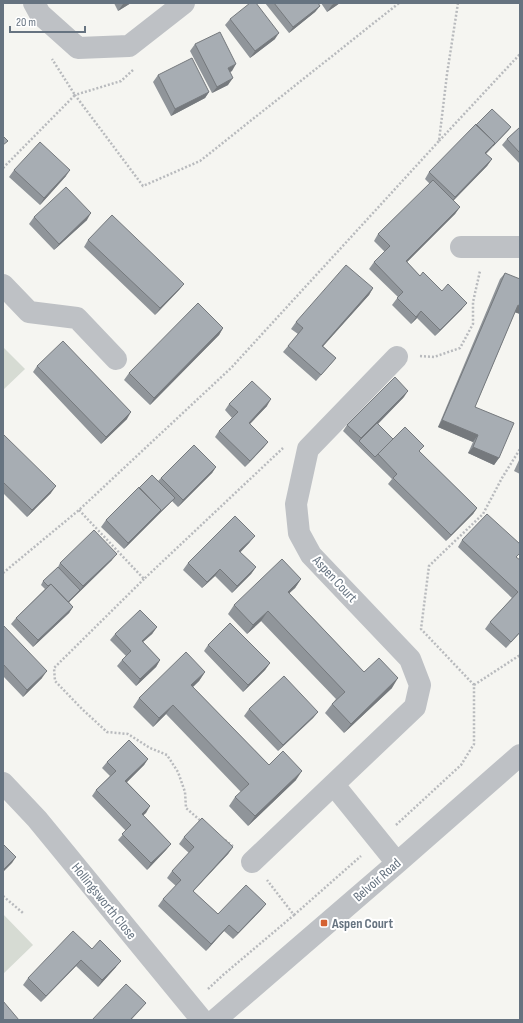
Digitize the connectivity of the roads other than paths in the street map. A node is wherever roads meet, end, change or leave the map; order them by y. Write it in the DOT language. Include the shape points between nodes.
graph roads {
  1 [pos="34,3"];
  2 [pos="184,3"];
  3 [pos="462,247"];
  4 [pos="520,247"];
  5 [pos="3,286"];
  6 [pos="397,357"];
  7 [pos="116,359"];
  8 [pos="520,755"];
  9 [pos="3,783"];
  10 [pos="334,785"];
  11 [pos="252,862"];
  12 [pos="397,863"];
  13 [pos="197,1013"];
  14 [pos="215,1020"];
  1 -- 2 [label="street" via="40,14 78,48 129,46"];
  3 -- 4 [label="street"];
  5 -- 7 [label="street" via="29,312 77,318"];
  6 -- 10 [label="street, Aspen Court" via="308,449 296,504 300,533 311,555 410,659 420,685 415,707"];
  8 -- 12 [label="street, Belvoir Road"];
  9 -- 13 [label="street, Hollingsworth Close" via="37,819"];
  10 -- 11 [label="street, Aspen Court"];
  10 -- 12 [label="street"];
  12 -- 14 [label="street, Belvoir Road"];
}
